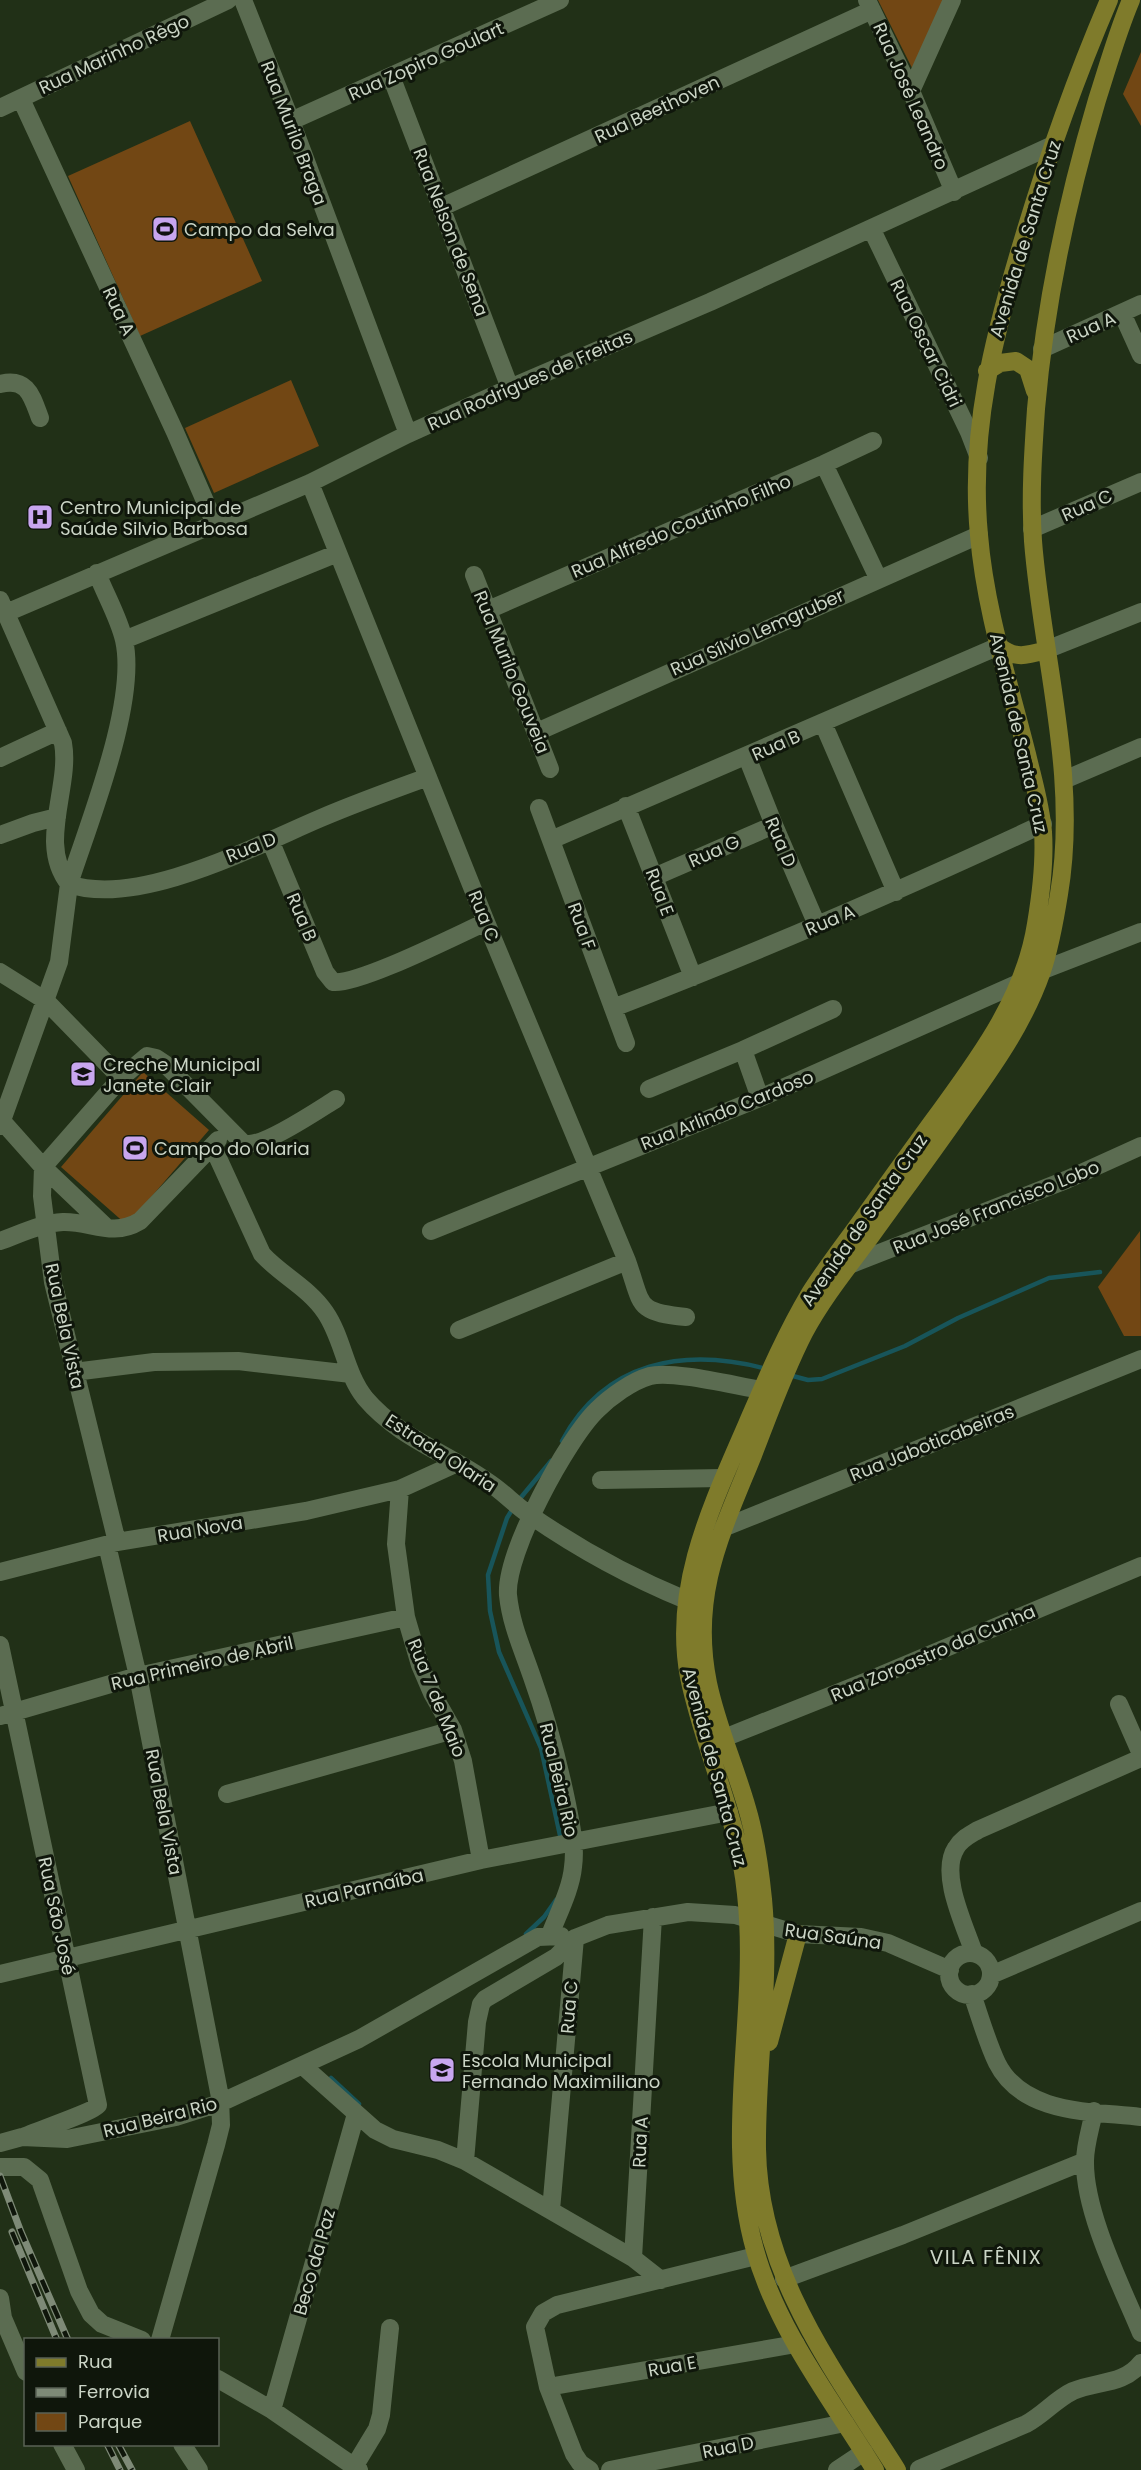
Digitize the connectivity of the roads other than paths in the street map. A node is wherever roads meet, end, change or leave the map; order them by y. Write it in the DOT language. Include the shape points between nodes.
graph roads {
  1 [pos="228,0"];
  2 [pos="243,0"];
  3 [pos="560,0"];
  4 [pos="952,0"];
  5 [pos="1109,0"];
  6 [pos="1131,0"];
  7 [pos="869,5"];
  8 [pos="391,76"];
  9 [pos="911,91"];
  10 [pos="21,99"];
  11 [pos="0,108"];
  12 [pos="291,121"];
  13 [pos="1053,145"];
  14 [pos="954,192"];
  15 [pos="442,207"];
  16 [pos="872,230"];
  17 [pos="1141,304"];
  18 [pos="1122,313"];
  19 [pos="1042,349"];
  20 [pos="1141,355"];
  21 [pos="987,371"];
  22 [pos="0,384"];
  23 [pos="510,388"];
  24 [pos="1037,399"];
  25 [pos="40,418"];
  26 [pos="408,434"];
  27 [pos="873,441"];
  28 [pos="979,458"];
  29 [pos="824,464"];
  30 [pos="1141,482"];
  31 [pos="310,483"];
  32 [pos="215,524"];
  33 [pos="1032,529"];
  34 [pos="979,535"];
  35 [pos="339,553"];
  36 [pos="97,573"];
  37 [pos="474,575"];
  38 [pos="878,578"];
  39 [pos="3,606"];
  40 [pos="488,610"];
  41 [pos="1141,612"];
  42 [pos="8,640"];
  43 [pos="124,640"];
  44 [pos="999,646"];
  45 [pos="1046,650"];
  46 [pos="824,723"];
  47 [pos="58,731"];
  48 [pos="537,732"];
  49 [pos="1141,747"];
  50 [pos="747,757"];
  51 [pos="0,758"];
  52 [pos="550,769"];
  53 [pos="428,777"];
  54 [pos="1064,780"];
  55 [pos="626,807"];
  56 [pos="539,808"];
  57 [pos="57,817"];
  58 [pos="1043,824"];
  59 [pos="774,825"];
  60 [pos="0,835"];
  61 [pos="270,840"];
  62 [pos="551,840"];
  63 [pos="654,877"];
  64 [pos="69,884"];
  65 [pos="896,892"];
  66 [pos="486,922"];
  67 [pos="817,926"];
  68 [pos="1141,933"];
  69 [pos="1043,970"];
  70 [pos="0,972"];
  71 [pos="693,977"];
  72 [pos="1021,982"];
  73 [pos="46,1001"];
  74 [pos="613,1008"];
  75 [pos="833,1009"];
  76 [pos="626,1043"];
  77 [pos="743,1050"];
  78 [pos="121,1078"];
  79 [pos="649,1089"];
  80 [pos="760,1098"];
  81 [pos="336,1099"];
  82 [pos="1,1123"];
  83 [pos="228,1126"];
  84 [pos="1141,1146"];
  85 [pos="213,1147"];
  86 [pos="588,1166"];
  87 [pos="43,1167"];
  88 [pos="46,1225"];
  89 [pos="107,1228"];
  90 [pos="431,1231"];
  91 [pos="0,1241"];
  92 [pos="627,1261"];
  93 [pos="849,1265"];
  94 [pos="686,1317"];
  95 [pos="459,1330"];
  96 [pos="786,1357"];
  97 [pos="1141,1359"];
  98 [pos="74,1372"];
  99 [pos="351,1374"];
  100 [pos="770,1385"];
  101 [pos="455,1464"];
  102 [pos="723,1478"];
  103 [pos="601,1480"];
  104 [pos="400,1489"];
  105 [pos="528,1513"];
  106 [pos="723,1528"];
  107 [pos="112,1544"];
  108 [pos="1141,1566"];
  109 [pos="0,1572"];
  110 [pos="686,1600"];
  111 [pos="406,1617"];
  112 [pos="0,1645"];
  113 [pos="138,1676"];
  114 [pos="1119,1704"];
  115 [pos="8,1715"];
  116 [pos="453,1730"];
  117 [pos="724,1738"];
  118 [pos="1141,1756"];
  119 [pos="227,1794"];
  120 [pos="729,1812"];
  121 [pos="564,1844"];
  122 [pos="481,1860"];
  123 [pos="1141,1911"];
  124 [pos="653,1917"];
  125 [pos="757,1922"];
  126 [pos="187,1930"];
  127 [pos="798,1934"];
  128 [pos="550,1935"];
  129 [pos="575,1938"];
  130 [pos="974,1953"];
  131 [pos="65,1956"];
  132 [pos="950,1970"];
  133 [pos="0,1974"];
  134 [pos="991,1975"];
  135 [pos="972,1994"];
  136 [pos="303,2066"];
  137 [pos="761,2069"];
  138 [pos="219,2093"];
  139 [pos="1094,2111"];
  140 [pos="356,2114"];
  141 [pos="1141,2117"];
  142 [pos="22,2137"];
  143 [pos="0,2143"];
  144 [pos="465,2161"];
  145 [pos="1084,2161"];
  146 [pos="0,2167"];
  147 [pos="551,2210"];
  148 [pos="756,2256"];
  149 [pos="633,2258"];
  150 [pos="784,2279"];
  151 [pos="661,2280"];
  152 [pos="0,2298"];
  153 [pos="1,2319"];
  154 [pos="390,2328"];
  155 [pos="1141,2332"];
  156 [pos="137,2338"];
  157 [pos="161,2338"];
  158 [pos="796,2344"];
  159 [pos="1141,2363"];
  160 [pos="24,2368"];
  161 [pos="219,2380"];
  162 [pos="548,2387"];
  163 [pos="272,2410"];
  164 [pos="845,2423"];
  165 [pos="63,2446"];
  166 [pos="183,2446"];
  167 [pos="864,2452"];
  168 [pos="356,2468"];
  169 [pos="919,2469"];
  170 [pos="76,2470"];
  171 [pos="199,2470"];
  172 [pos="590,2470"];
  173 [pos="610,2470"];
  174 [pos="837,2470"];
  175 [pos="875,2470"];
  176 [pos="897,2470"];
  1 -- 10 [label="street, Rua Marinho Rêgo"];
  2 -- 12 [label="street, Rua Murilo Braga"];
  3 -- 8 [label="street, Rua Zopiro Goulart"];
  4 -- 9 [label="street"];
  5 -- 13 [label="main road, Avenida de Santa Cruz"];
  6 -- 19 [label="main road, Avenida de Santa Cruz" via="1080,157"];
  7 -- 9 [label="street, Rua José Leandro"];
  7 -- 15 [label="street, Rua Beethoven"];
  8 -- 12 [label="street, Rua Zopiro Goulart"];
  8 -- 15 [label="street, Rua Nelson de Sena"];
  9 -- 14 [label="street, Rua José Leandro"];
  10 -- 11 [label="street, Rua Marinho Rêgo"];
  10 -- 32 [label="street, Rua A"];
  12 -- 26 [label="street, Rua Murilo Braga"];
  13 -- 14 [label="street, Rua Rodrigues de Freitas"];
  13 -- 21 [label="main road, Avenida de Santa Cruz"];
  14 -- 16 [label="street, Rua Rodrigues de Freitas"];
  15 -- 23 [label="street, Rua Nelson de Sena"];
  16 -- 23 [label="street, Rua Rodrigues de Freitas"];
  16 -- 28 [label="street, Rua Oscar Cidri"];
  17 -- 18 [label="street, Rua A"];
  18 -- 19 [label="street, Rua A"];
  18 -- 20 [label="street"];
  19 -- 24 [label="main road, Avenida de Santa Cruz"];
  21 -- 24 [label="main road" via="1008,361 1023,364 1032,377"];
  21 -- 28 [label="main road, Avenida de Santa Cruz"];
  22 -- 25 [label="street" via="12,382 25,387"];
  23 -- 26 [label="street, Rua Rodrigues de Freitas"];
  24 -- 33 [label="main road, Avenida de Santa Cruz"];
  26 -- 31 [label="street, Rua Rodrigues de Freitas"];
  27 -- 29 [label="street, Rua Alfredo Coutinho Filho"];
  28 -- 34 [label="main road, Avenida de Santa Cruz"];
  29 -- 38 [label="street"];
  29 -- 40 [label="street, Rua Alfredo Coutinho Filho"];
  30 -- 33 [label="street, Rua C"];
  31 -- 32 [label="street, Rua Rodrigues de Freitas"];
  31 -- 35 [label="street, Rua C"];
  32 -- 36 [label="street, Rua Rodrigues de Freitas"];
  33 -- 45 [label="main road, Avenida de Santa Cruz"];
  34 -- 38 [label="street, Rua Sílvio Lemgruber"];
  34 -- 44 [label="main road, Avenida de Santa Cruz"];
  35 -- 43 [label="street"];
  35 -- 53 [label="street, Rua C"];
  36 -- 39 [label="street, Rua Rodrigues de Freitas"];
  36 -- 43 [label="street"];
  37 -- 40 [label="street, Rua Murilo Gouveia"];
  38 -- 48 [label="street, Rua Sílvio Lemgruber"];
  39 -- 42 [label="street"];
  40 -- 48 [label="street, Rua Murilo Gouveia"];
  41 -- 45 [label="street"];
  42 -- 47 [label="street"];
  43 -- 64 [label="street" via="124,698"];
  44 -- 45 [label="main road" via="1018,656"];
  44 -- 46 [label="street, Rua B"];
  44 -- 58 [label="main road, Avenida de Santa Cruz"];
  45 -- 54 [label="main road, Avenida de Santa Cruz"];
  46 -- 50 [label="street, Rua B"];
  46 -- 65 [label="street"];
  47 -- 51 [label="street"];
  47 -- 57 [label="street" via="65,766"];
  48 -- 52 [label="street, Rua Murilo Gouveia"];
  49 -- 54 [label="street"];
  50 -- 55 [label="street, Rua B"];
  50 -- 59 [label="street, Rua D"];
  53 -- 61 [label="street, Rua D"];
  53 -- 66 [label="street, Rua C"];
  54 -- 69 [label="main road, Avenida de Santa Cruz" via="1060,891"];
  55 -- 62 [label="street, Rua B"];
  55 -- 63 [label="street, Rua E"];
  56 -- 62 [label="street, Rua F"];
  57 -- 60 [label="street"];
  57 -- 64 [label="street" via="57,858"];
  58 -- 65 [label="street, Rua A"];
  58 -- 72 [label="main road, Avenida de Santa Cruz" via="1038,910"];
  59 -- 63 [label="street, Rua G"];
  59 -- 67 [label="street, Rua D"];
  61 -- 64 [label="street, Rua D" via="156,883 94,889"];
  61 -- 66 [label="street, Rua B" via="325,972 333,981 344,982 372,973"];
  62 -- 74 [label="street, Rua F"];
  63 -- 71 [label="street, Rua E"];
  64 -- 73 [label="street" via="59,962"];
  65 -- 67 [label="street, Rua A"];
  66 -- 86 [label="street, Rua C"];
  67 -- 71 [label="street, Rua A"];
  68 -- 69 [label="street"];
  69 -- 93 [label="main road, Avenida de Santa Cruz" via="1007,1046"];
  70 -- 73 [label="street"];
  71 -- 74 [label="street, Rua A"];
  72 -- 80 [label="street, Rua Arlindo Cardoso"];
  72 -- 96 [label="main road, Avenida de Santa Cruz" via="968,1073 810,1293"];
  73 -- 78 [label="street"];
  73 -- 82 [label="street"];
  74 -- 76 [label="street, Rua F"];
  75 -- 77 [label="street"];
  77 -- 79 [label="street"];
  77 -- 80 [label="street"];
  78 -- 83 [label="street" via="144,1058 156,1058"];
  78 -- 87 [label="street"];
  80 -- 86 [label="street, Rua Arlindo Cardoso"];
  81 -- 83 [label="street" via="255,1145 243,1143"];
  82 -- 87 [label="street"];
  83 -- 85 [label="street"];
  84 -- 93 [label="street, Rua José Francisco Lobo" via="1066,1180"];
  85 -- 89 [label="street" via="140,1221 124,1229"];
  85 -- 99 [label="street, Estrada Olaria" via="262,1254 324,1309 336,1328"];
  86 -- 90 [label="street, Rua Arlindo Cardoso"];
  86 -- 92 [label="street, Rua C"];
  87 -- 88 [label="street, Rua Bela Vista"];
  87 -- 89 [label="street"];
  88 -- 89 [label="street" via="70,1222"];
  88 -- 91 [label="street"];
  88 -- 98 [label="street, Rua Bela Vista" via="53,1282"];
  92 -- 94 [label="street, Rua C" via="643,1306 656,1314"];
  92 -- 95 [label="street"];
  93 -- 96 [label="main road, Avenida de Santa Cruz"];
  96 -- 100 [label="main road, Avenida de Santa Cruz"];
  97 -- 106 [label="street, Rua Jaboticabeiras"];
  98 -- 99 [label="street" via="154,1362 238,1361"];
  98 -- 107 [label="street, Rua Bela Vista"];
  99 -- 101 [label="street, Estrada Olaria" via="363,1396 380,1413 405,1434"];
  100 -- 102 [label="main road, Avenida de Santa Cruz"];
  100 -- 105 [label="street, Rua Beira Rio" via="681,1375 651,1375 637,1381 598,1409 581,1428"];
  100 -- 106 [label="main road, Avenida de Santa Cruz"];
  101 -- 104 [label="street"];
  101 -- 105 [label="street, Estrada Olaria" via="487,1481"];
  102 -- 103 [label="street"];
  102 -- 110 [label="main road, Avenida de Santa Cruz" via="703,1529"];
  104 -- 107 [label="street, Rua Nova" via="306,1511"];
  104 -- 111 [label="street, Rua 7 de Maio" via="396,1544"];
  105 -- 110 [label="street, Estrada Olaria" via="606,1562"];
  105 -- 121 [label="street, Rua Beira Rio" via="511,1567 508,1593 516,1638 555,1743"];
  106 -- 117 [label="main road, Avenida de Santa Cruz" via="705,1590 702,1620 707,1677"];
  107 -- 109 [label="street, Rua Nova"];
  107 -- 113 [label="street, Rua Bela Vista"];
  108 -- 117 [label="street, Rua Zoroastro da Cunha"];
  110 -- 120 [label="main road, Avenida de Santa Cruz" via="687,1669"];
  111 -- 113 [label="street, Rua Primeiro de Abril"];
  111 -- 116 [label="street, Rua 7 de Maio" via="420,1665"];
  112 -- 115 [label="street, Rua São José"];
  113 -- 115 [label="street, Rua Primeiro de Abril"];
  113 -- 126 [label="street, Rua Bela Vista"];
  114 -- 118 [label="street"];
  115 -- 131 [label="street, Rua São José"];
  116 -- 119 [label="street"];
  116 -- 122 [label="street, Rua 7 de Maio" via="469,1788"];
  117 -- 125 [label="main road, Avenida de Santa Cruz" via="758,1854"];
  118 -- 130 [label="street" via="978,1830 956,1847 950,1877"];
  120 -- 121 [label="street, Rua Parnaíba"];
  120 -- 125 [label="main road, Avenida de Santa Cruz"];
  121 -- 122 [label="street, Rua Parnaíba"];
  121 -- 128 [label="street, Rua Beira Rio" via="573,1868"];
  122 -- 126 [label="street, Rua Parnaíba"];
  123 -- 134 [label="street"];
  124 -- 125 [label="street" via="714,1912"];
  124 -- 129 [label="street" via="608,1925"];
  124 -- 149 [label="street, Rua A"];
  125 -- 127 [label="street, Rua Saúna"];
  125 -- 137 [label="main road, Avenida de Santa Cruz"];
  125 -- 148 [label="main road, Avenida de Santa Cruz" via="742,2167"];
  126 -- 131 [label="street, Rua Parnaíba"];
  126 -- 138 [label="street, Rua Bela Vista"];
  127 -- 132 [label="street, Rua Saúna" via="861,1937 888,1943"];
  127 -- 137 [label="main road"];
  128 -- 129 [label="street"];
  128 -- 136 [label="street, Rua Beira Rio" via="538,1937 359,2039"];
  129 -- 144 [label="street" via="556,1957 481,2004"];
  129 -- 147 [label="street, Rua C"];
  130 -- 132 [label="street" via="957,1957"];
  130 -- 134 [label="street" via="985,1959"];
  131 -- 133 [label="street, Rua Parnaíba"];
  131 -- 142 [label="street, Rua São José" via="98,2105"];
  132 -- 135 [label="street" via="954,1986"];
  134 -- 135 [label="street" via="987,1986"];
  135 -- 139 [label="street" via="998,2065 1015,2085 1031,2098 1047,2104"];
  136 -- 138 [label="street, Rua Beira Rio"];
  136 -- 140 [label="street"];
  137 -- 150 [label="main road, Avenida de Santa Cruz" via="759,2184 765,2221"];
  138 -- 142 [label="street, Rua Beira Rio" via="176,2116 67,2139"];
  138 -- 157 [label="street, Rua Bela Vista" via="221,2125"];
  139 -- 141 [label="street"];
  139 -- 145 [label="street"];
  140 -- 144 [label="street" via="393,2139"];
  140 -- 163 [label="street, Beco da Paz"];
  142 -- 143 [label="street, Rua Beira Rio"];
  144 -- 147 [label="street"];
  145 -- 150 [label="street"];
  145 -- 155 [label="street" via="1099,2230"];
  146 -- 156 [label="street" via="24,2167 40,2180 90,2314 102,2324"];
  147 -- 149 [label="street"];
  148 -- 151 [label="street"];
  148 -- 158 [label="main road, Avenida de Santa Cruz"];
  149 -- 151 [label="street"];
  150 -- 176 [label="main road, Avenida de Santa Cruz" via="798,2310"];
  151 -- 162 [label="street" via="557,2305 543,2313 535,2327"];
  152 -- 153 [label="street"];
  153 -- 160 [label="street"];
  154 -- 168 [label="street" via="381,2415"];
  158 -- 162 [label="street, Rua E"];
  158 -- 164 [label="main road, Avenida de Santa Cruz"];
  159 -- 169 [label="street" via="1125,2376 1071,2392 1026,2424"];
  161 -- 163 [label="street"];
  162 -- 172 [label="street" via="574,2454"];
  163 -- 168 [label="street"];
  164 -- 167 [label="main road, Avenida de Santa Cruz"];
  164 -- 173 [label="street, Rua D"];
  165 -- 170 [label="street"];
  166 -- 171 [label="street"];
  167 -- 174 [label="street"];
  167 -- 175 [label="main road, Avenida de Santa Cruz"];
}
